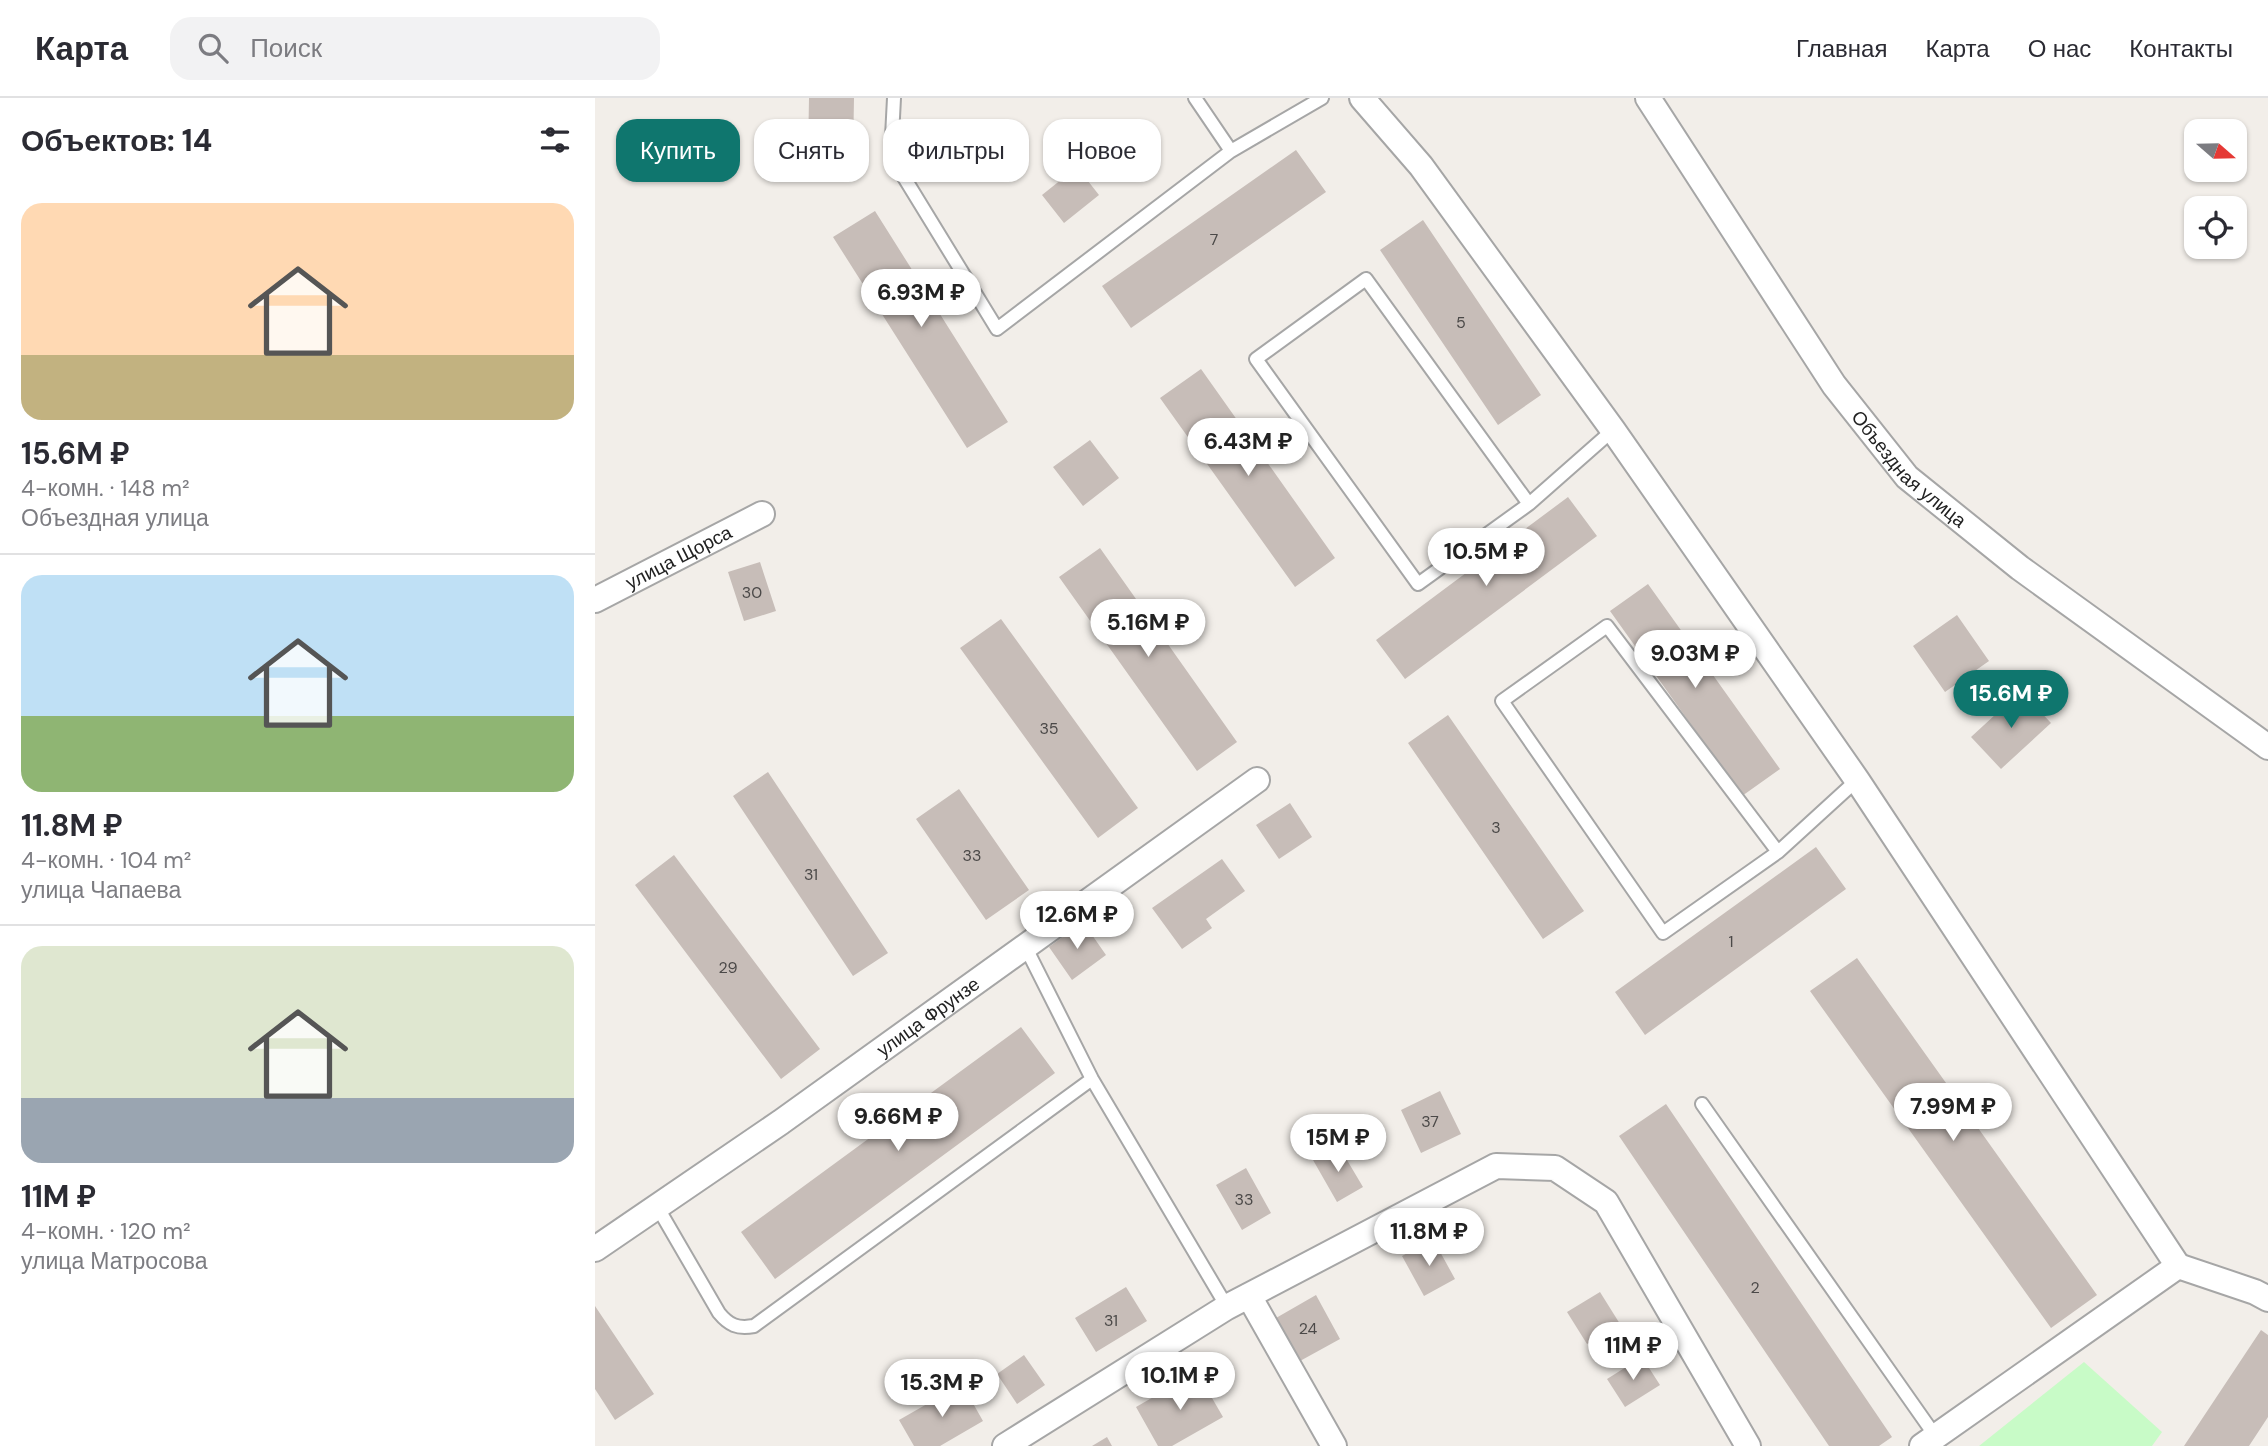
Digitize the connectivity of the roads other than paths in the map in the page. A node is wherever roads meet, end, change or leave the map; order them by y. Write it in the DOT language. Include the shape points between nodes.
graph roads {
  1 [pos="894,98"];
  2 [pos="1195,98"];
  3 [pos="1322,98"];
  4 [pos="1362,98"];
  5 [pos="1649,98"];
  6 [pos="1231,151"];
  7 [pos="1613,430"];
  8 [pos="1529,504"];
  9 [pos="762,514"];
  10 [pos="595,600"];
  11 [pos="2268,747"];
  12 [pos="1257,780"];
  13 [pos="1857,780"];
  14 [pos="1778,852"];
  15 [pos="1025,946"];
  16 [pos="1092,1079"];
  17 [pos="1702,1104"];
  18 [pos="658,1208"];
  19 [pos="595,1249"];
  20 [pos="2178,1266"];
  21 [pos="2268,1299"];
  22 [pos="1238,1301"];
  23 [pos="1929,1442"];
  24 [pos="1005,1446"];
  25 [pos="1334,1446"];
  26 [pos="1748,1446"];
  1 -- 6 [label="lane" via="891,156 997,329"];
  2 -- 6 [label="lane"];
  3 -- 6 [label="lane"];
  4 -- 7 [label="street" via="1421,166"];
  5 -- 11 [label="street, Объездная улица" via="1834,385 1907,477 2020,568"];
  7 -- 8 [label="lane"];
  7 -- 13 [label="street"];
  8 -- 8 [label="lane" via="1418,584 1256,359 1366,279"];
  9 -- 10 [label="street, улица Щорса"];
  12 -- 15 [label="street, улица Фрунзе"];
  13 -- 14 [label="lane"];
  13 -- 20 [label="street"];
  14 -- 14 [label="lane" via="1663,933 1502,701 1607,626"];
  15 -- 16 [label="lane"];
  15 -- 18 [label="street, улица Фрунзе"];
  16 -- 18 [label="lane" via="754,1326 743,1329 729,1324 719,1313"];
  16 -- 22 [label="lane"];
  17 -- 23 [label="lane"];
  18 -- 19 [label="street, улица Фрунзе"];
  20 -- 21 [label="street"];
  20 -- 23 [label="street"];
  22 -- 24 [label="street"];
  22 -- 25 [label="street"];
  22 -- 26 [label="street" via="1496,1166 1555,1168 1606,1202"];
}
